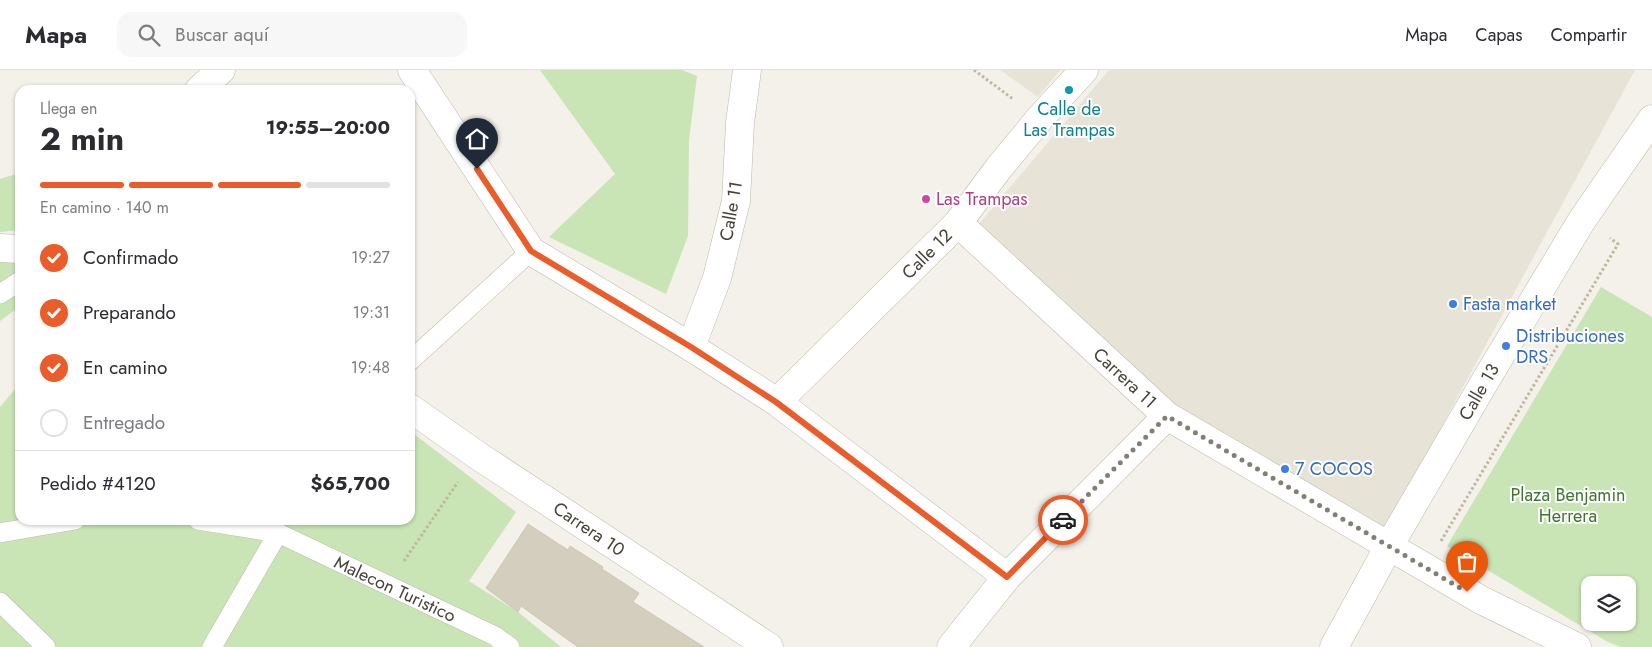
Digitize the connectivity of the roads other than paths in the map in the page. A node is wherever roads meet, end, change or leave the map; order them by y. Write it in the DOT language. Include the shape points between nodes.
graph roads {
  1 [pos="221,70"];
  2 [pos="412,70"];
  3 [pos="747,70"];
  4 [pos="1084,70"];
  5 [pos="204,85"];
  6 [pos="1652,119"];
  7 [pos="958,223"];
  8 [pos="0,248"];
  9 [pos="15,249"];
  10 [pos="531,251"];
  11 [pos="15,284"];
  12 [pos="0,294"];
  13 [pos="691,347"];
  14 [pos="415,356"];
  15 [pos="776,402"];
  16 [pos="415,412"];
  17 [pos="1167,416"];
  18 [pos="46,525"];
  19 [pos="227,525"];
  20 [pos="0,533"];
  21 [pos="278,534"];
  22 [pos="1389,546"];
  23 [pos="1007,577"];
  24 [pos="0,602"];
  25 [pos="46,647"];
  26 [pos="212,647"];
  27 [pos="510,647"];
  28 [pos="769,647"];
  29 [pos="951,647"];
  30 [pos="1334,647"];
  31 [pos="1577,647"];
  1 -- 5 [label="street"];
  2 -- 10 [label="street"];
  3 -- 13 [label="street, Calle 11" via="740,123 736,201 717,278"];
  4 -- 7 [label="street, Calle 12" via="1040,118"];
  6 -- 22 [label="street, Calle 13" via="1582,220"];
  7 -- 15 [label="street, Calle 12"];
  7 -- 17 [label="street, Carrera 11"];
  8 -- 9 [label="street"];
  10 -- 13 [label="street"];
  10 -- 14 [label="lane"];
  11 -- 12 [label="lane"];
  13 -- 15 [label="street"];
  15 -- 23 [label="street"];
  16 -- 28 [label="street, Carrera 10"];
  17 -- 22 [label="street, Carrera 11"];
  17 -- 23 [label="street"];
  18 -- 20 [label="lane"];
  19 -- 21 [label="lane, Malecon Turistico"];
  21 -- 26 [label="lane"];
  21 -- 27 [label="lane, Malecon Turistico" via="495,636"];
  22 -- 30 [label="street, Calle 13"];
  22 -- 31 [label="street, Carrera 11" via="1481,600"];
  23 -- 29 [label="street"];
  24 -- 25 [label="lane"];
}
